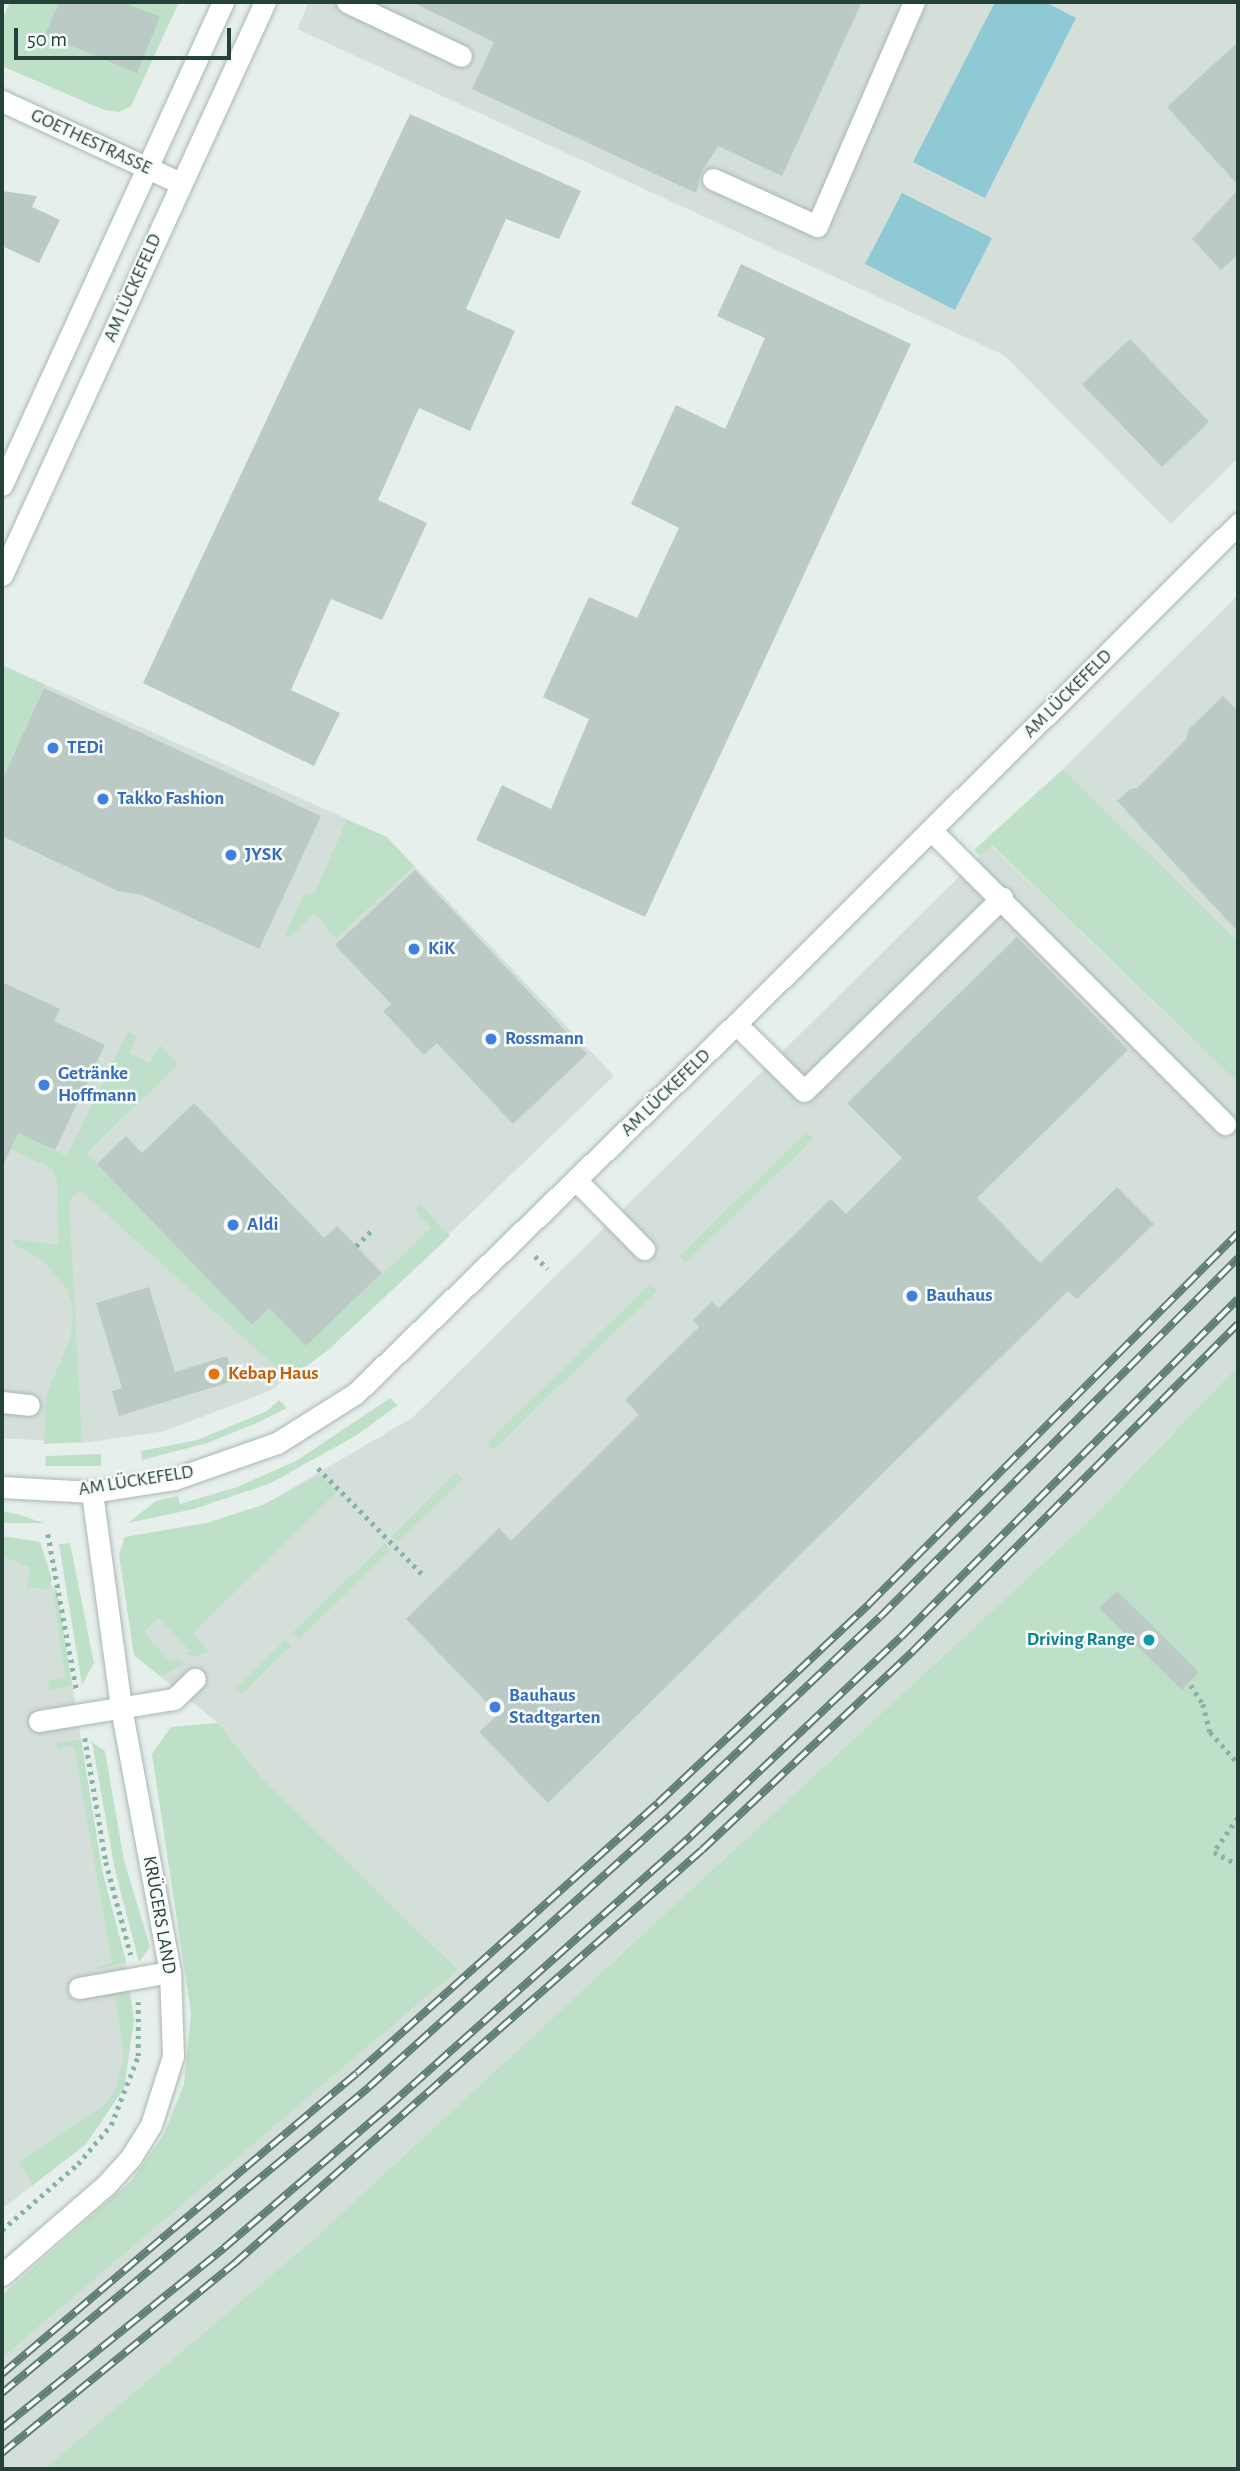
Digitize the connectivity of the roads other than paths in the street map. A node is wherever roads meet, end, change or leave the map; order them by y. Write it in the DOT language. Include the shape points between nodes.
graph roads {
  1 [pos="223,2"];
  2 [pos="265,2"];
  3 [pos="347,2"];
  4 [pos="914,2"];
  5 [pos="461,56"];
  6 [pos="2,101"];
  7 [pos="148,169"];
  8 [pos="713,178"];
  9 [pos="180,183"];
  10 [pos="2,485"];
  11 [pos="1238,524"];
  12 [pos="2,575"];
  13 [pos="931,830"];
  14 [pos="1002,898"];
  15 [pos="736,1024"];
  16 [pos="1225,1124"];
  17 [pos="576,1180"];
  18 [pos="644,1249"];
  19 [pos="2,1402"];
  20 [pos="29,1405"];
  21 [pos="2,1487"];
  22 [pos="92,1492"];
  23 [pos="195,1679"];
  24 [pos="121,1707"];
  25 [pos="39,1721"];
  26 [pos="170,1972"];
  27 [pos="79,1988"];
  28 [pos="2,2275"];
  1 -- 7 [label="street, AM LÜCKEFELD"];
  2 -- 9 [label="street, AM LÜCKEFELD"];
  3 -- 5 [label="street"];
  4 -- 8 [label="street" via="817,226"];
  6 -- 7 [label="street, GOETHESTRASSE"];
  7 -- 9 [label="street, GOETHESTRASSE"];
  7 -- 10 [label="street, AM LÜCKEFELD"];
  9 -- 12 [label="street, AM LÜCKEFELD"];
  11 -- 13 [label="street, AM LÜCKEFELD"];
  13 -- 14 [label="street"];
  13 -- 15 [label="street, AM LÜCKEFELD"];
  14 -- 15 [label="street" via="804,1091"];
  14 -- 16 [label="street"];
  15 -- 17 [label="street, AM LÜCKEFELD"];
  17 -- 18 [label="street"];
  17 -- 22 [label="street, AM LÜCKEFELD" via="387,1367 313,1423 235,1461 174,1479"];
  19 -- 20 [label="street"];
  21 -- 22 [label="street, AM LÜCKEFELD"];
  22 -- 24 [label="street, KRÜGERS LAND"];
  23 -- 24 [label="street" via="174,1699"];
  24 -- 25 [label="street"];
  24 -- 26 [label="street, KRÜGERS LAND"];
  26 -- 27 [label="street"];
  26 -- 28 [label="street, KRÜGERS LAND" via="173,2056 152,2125 106,2185"];
}
